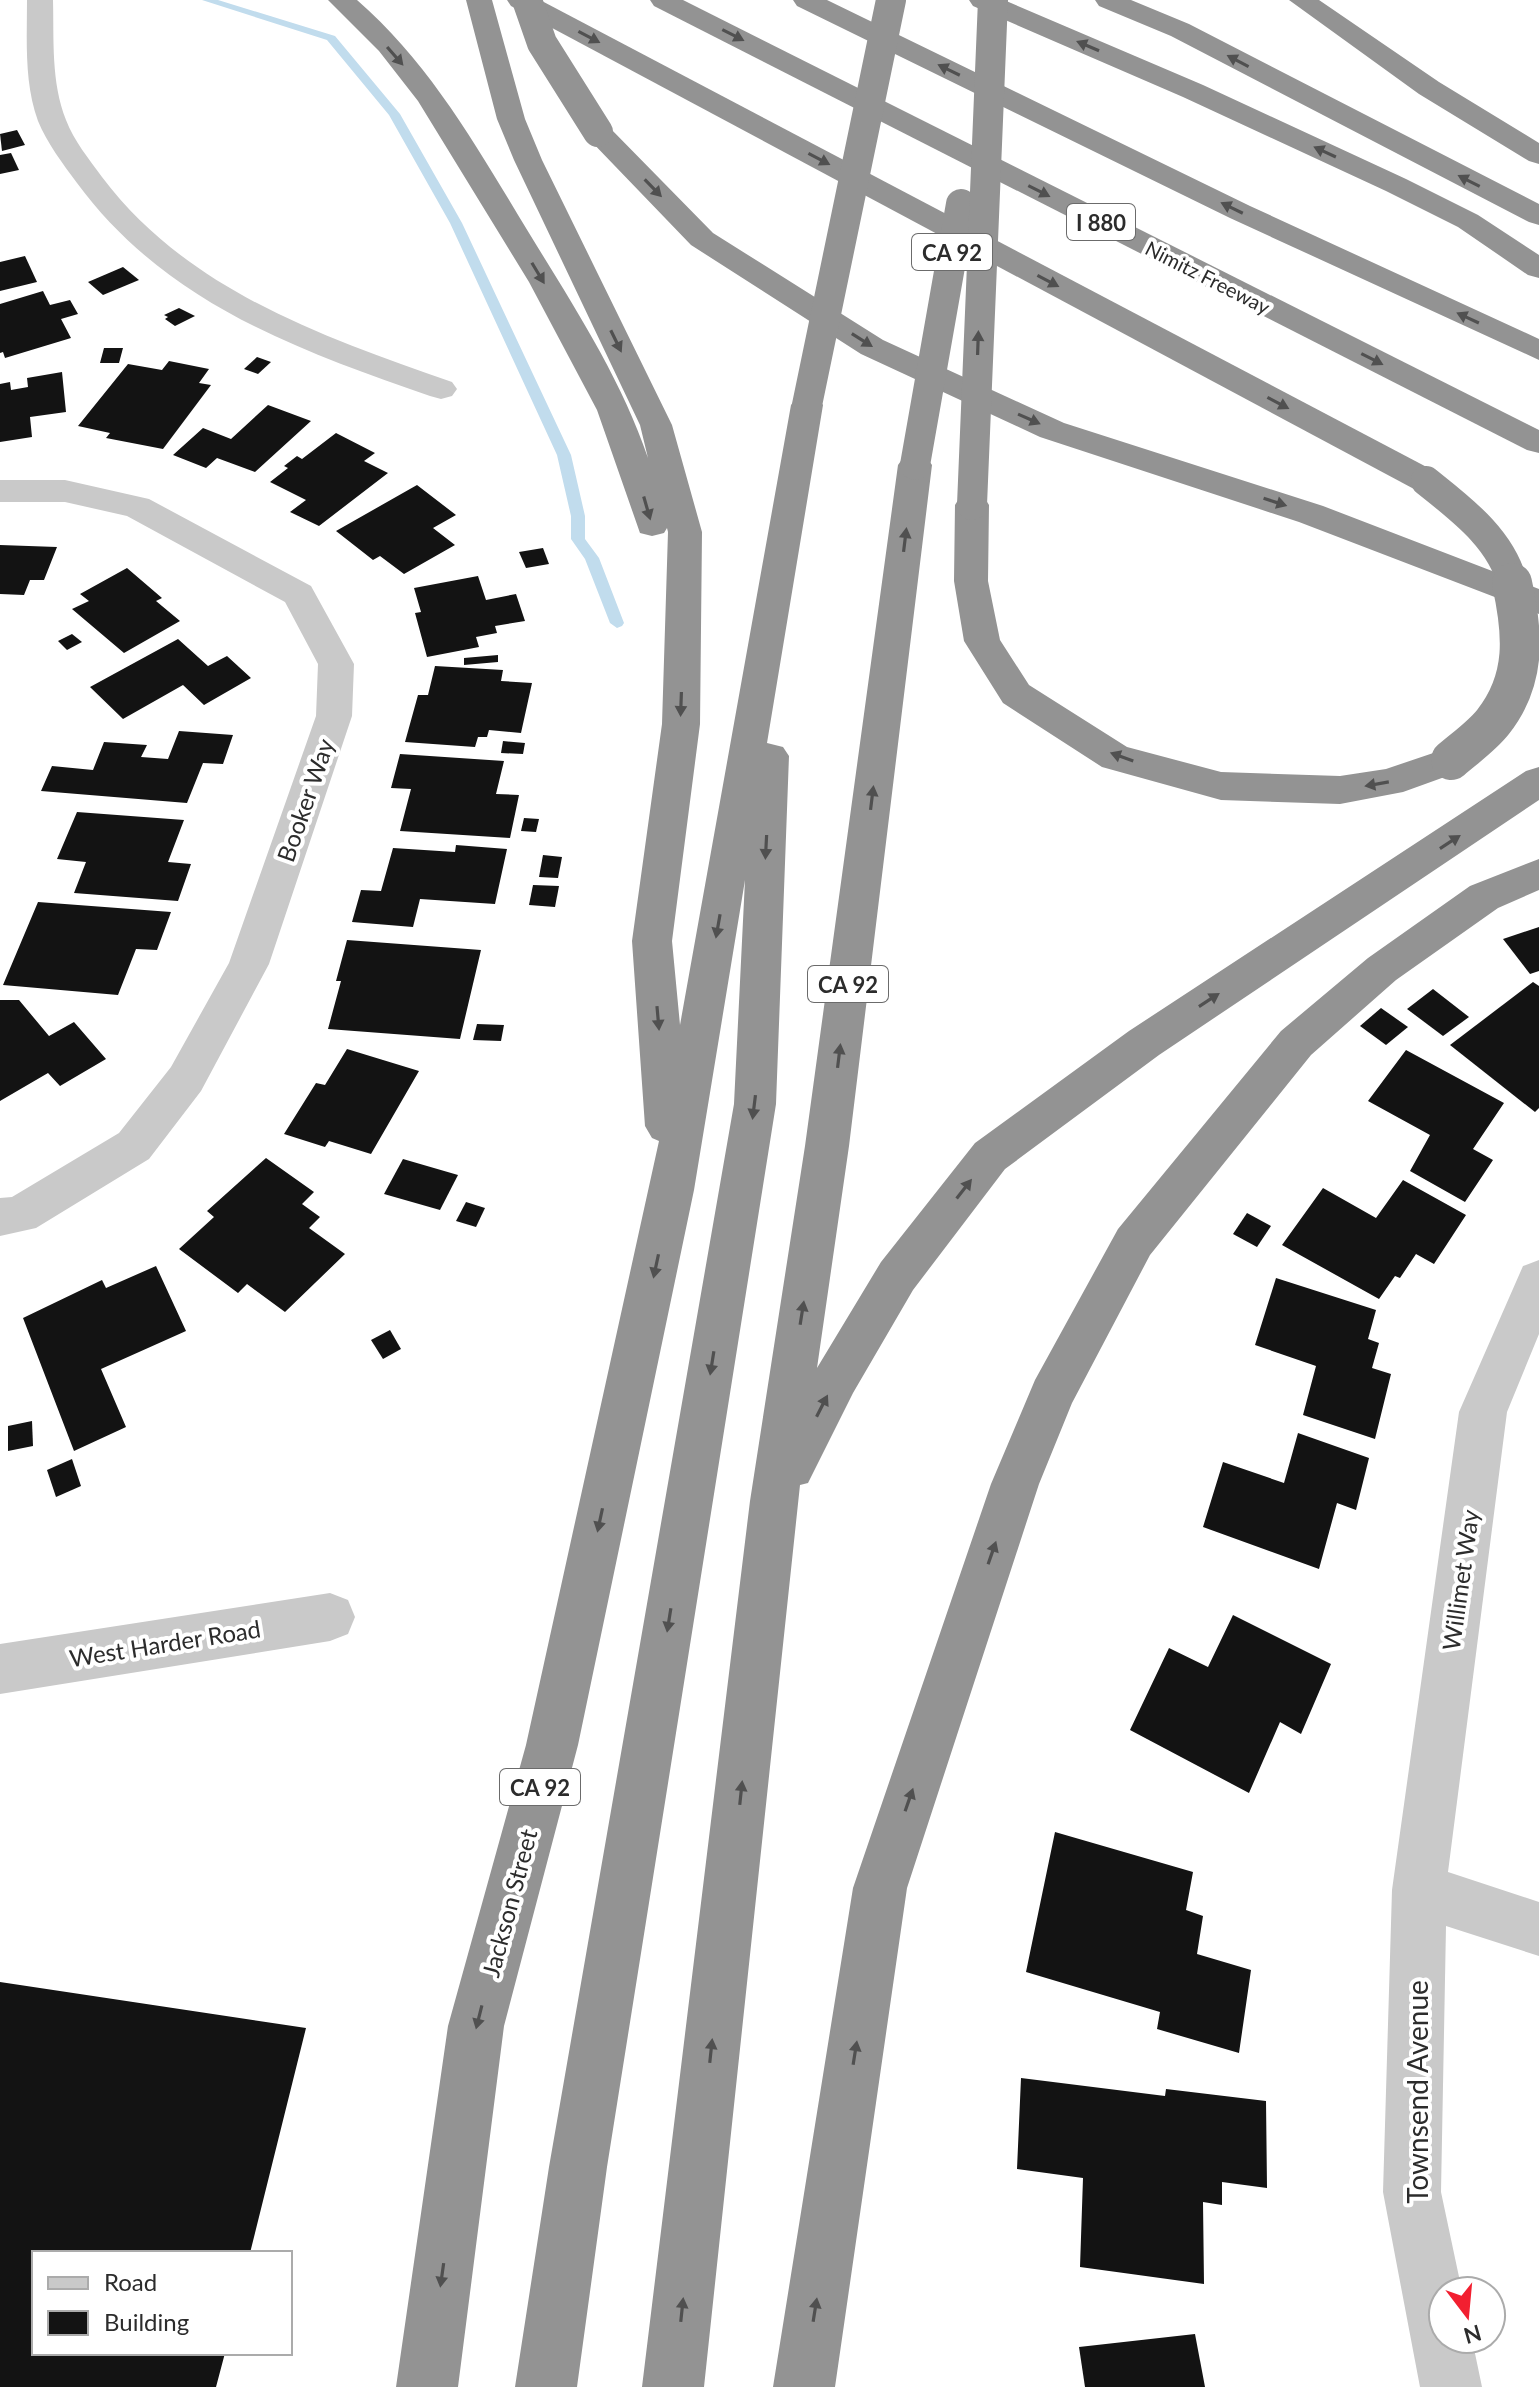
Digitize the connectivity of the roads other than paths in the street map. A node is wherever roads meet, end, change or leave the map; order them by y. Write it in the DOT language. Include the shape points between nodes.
graph roads {
  1 [pos="40,0"];
  2 [pos="341,0"];
  3 [pos="479,0"];
  4 [pos="520,0"];
  5 [pos="527,0"];
  6 [pos="663,0"];
  7 [pos="721,0"];
  8 [pos="806,0"];
  9 [pos="891,0"];
  10 [pos="982,0"];
  11 [pos="993,0"];
  12 [pos="1108,0"];
  13 [pos="1302,0"];
  14 [pos="990,38"];
  15 [pos="1539,155"];
  16 [pos="1102,191"];
  17 [pos="1539,216"];
  18 [pos="1539,269"];
  19 [pos="1539,351"];
  20 [pos="441,389"];
  21 [pos="1539,443"];
  22 [pos="0,491"];
  23 [pos="778,573"];
  24 [pos="1539,602"];
  25 [pos="684,627"];
  26 [pos="1539,781"];
  27 [pos="1539,874"];
  28 [pos="672,1190"];
  29 [pos="0,1217"];
  30 [pos="1539,1280"];
  31 [pos="774,1501"];
  32 [pos="330,1617"];
  33 [pos="0,1669"];
  34 [pos="1419,1890"];
  35 [pos="1539,1929"];
  36 [pos="427,2387"];
  37 [pos="546,2387"];
  38 [pos="673,2387"];
  39 [pos="804,2387"];
  40 [pos="1451,2387"];
  1 -- 20 [label="street" via="42,77 53,121 99,198 118,217 179,271 255,318"];
  2 -- 25 [label="highway, one-way" via="396,56 451,128 552,295 617,422"];
  3 -- 25 [label="highway, one-way" via="511,119 528,160 656,425 685,532"];
  4 -- 14 [label="highway, one-way, bridge" via="1426,481 1476,521 1509,569 1522,628 1516,683 1493,722 1451,760 1390,782 1340,790 1221,786 1115,757 1016,694 982,641 971,581 972,505"];
  5 -- 24 [label="highway, one-way, bridge" via="542,43 598,132 702,239 872,347 1052,430 1311,514"];
  6 -- 21 [label="highway, Nimitz Freeway / I 880, one-way"];
  7 -- 16 [label="highway, I 880"];
  19 -- 8 [label="highway, one-way"];
  9 -- 23 [label="highway, CA 92, bridge" via="807,405"];
  18 -- 10 [label="highway, one-way" via="1468,221 1193,91"];
  11 -- 14 [label="highway, CA 92, bridge"];
  17 -- 12 [label="highway, one-way" via="1180,30"];
  13 -- 15 [label="highway" via="1429,88"];
  31 -- 14 [label="highway, CA 92, one-way, bridge" via="829,1131 915,465"];
  22 -- 29 [label="street, Booker Way" via="65,491 137,507 299,594 336,664 334,716 249,964 186,1079 134,1146 20,1215"];
  23 -- 28 [label="highway, CA 92, one-way"];
  23 -- 37 [label="highway, one-way" via="755,1104"];
  25 -- 28 [label="highway, one-way" via="681,724 652,941"];
  31 -- 26 [label="highway, one-way" via="836,1378 897,1276 990,1156 1144,1043"];
  39 -- 27 [label="highway, one-way" via="880,1888 1015,1484 1052,1395 1134,1242 1296,1043 1382,969 1484,897"];
  28 -- 36 [label="highway, Jackson Street / CA 92, one-way" via="552,1745 476,2026"];
  30 -- 34 [label="street, Willimet Way" via="1483,1412"];
  38 -- 31 [label="highway, CA 92, one-way"];
  32 -- 33 [label="street, West Harder Road"];
  34 -- 35 [label="street"];
  34 -- 40 [label="street, Townsend Avenue" via="1412,2192"];
}
